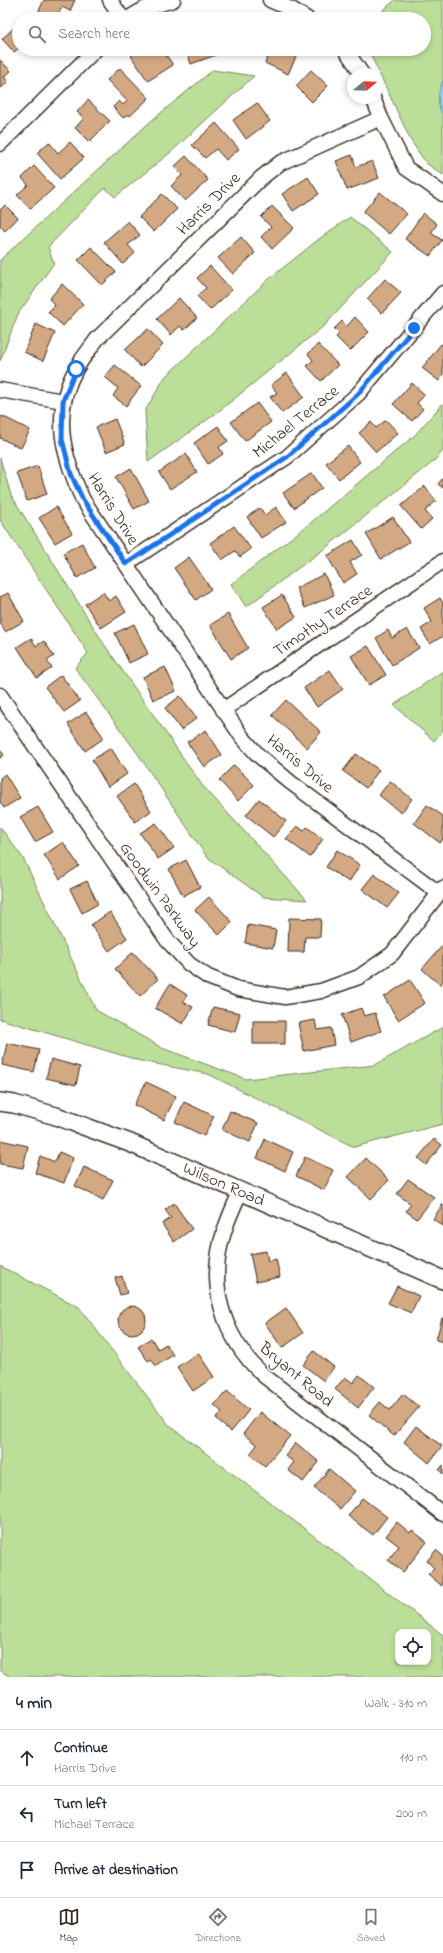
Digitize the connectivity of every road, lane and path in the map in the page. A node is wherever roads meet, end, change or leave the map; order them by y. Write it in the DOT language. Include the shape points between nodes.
graph roads {
  1 [pos="110,0"];
  2 [pos="173,0"];
  3 [pos="270,0"];
  4 [pos="118,12"];
  5 [pos="139,12"];
  6 [pos="296,12"];
  7 [pos="89,56"];
  8 [pos="350,56"];
  9 [pos="358,68"];
  10 [pos="375,104"];
  11 [pos="381,118"];
  12 [pos="0,144"];
  13 [pos="443,194"];
  14 [pos="443,293"];
  15 [pos="0,390"];
  16 [pos="63,401"];
  17 [pos="443,561"];
  18 [pos="126,564"];
  19 [pos="0,695"];
  20 [pos="223,710"];
  21 [pos="441,890"];
  22 [pos="0,1102"];
  23 [pos="240,1192"];
  24 [pos="443,1280"];
  25 [pos="443,1514"];
  1 -- 4 [label="street"];
  2 -- 5 [label="street"];
  3 -- 6 [label="street"];
  7 -- 12 [label="street"];
  8 -- 9 [label="street"];
  10 -- 11 [label="street"];
  11 -- 13 [label="street" via="406,168"];
  11 -- 16 [label="street, Harris Drive" via="280,163 261,178 97,339 76,369"];
  14 -- 18 [label="street, Michael Terrace" via="358,394 287,457"];
  15 -- 16 [label="street"];
  16 -- 18 [label="street, Harris Drive" via="62,439 71,474 83,500"];
  17 -- 20 [label="street, Timothy Terrace"];
  18 -- 20 [label="street, Harris Drive"];
  19 -- 21 [label="street, Goodwin Parkway" via="167,940 189,964 208,977 238,989 285,997 321,991 359,978 392,954"];
  20 -- 21 [label="street, Harris Drive" via="258,755 290,782"];
  22 -- 23 [label="street, Wilson Road" via="56,1116 130,1143"];
  23 -- 24 [label="street, Wilson Road"];
  23 -- 25 [label="street, Bryant Road" via="224,1230 216,1284 222,1312 239,1348 263,1375"];
}
